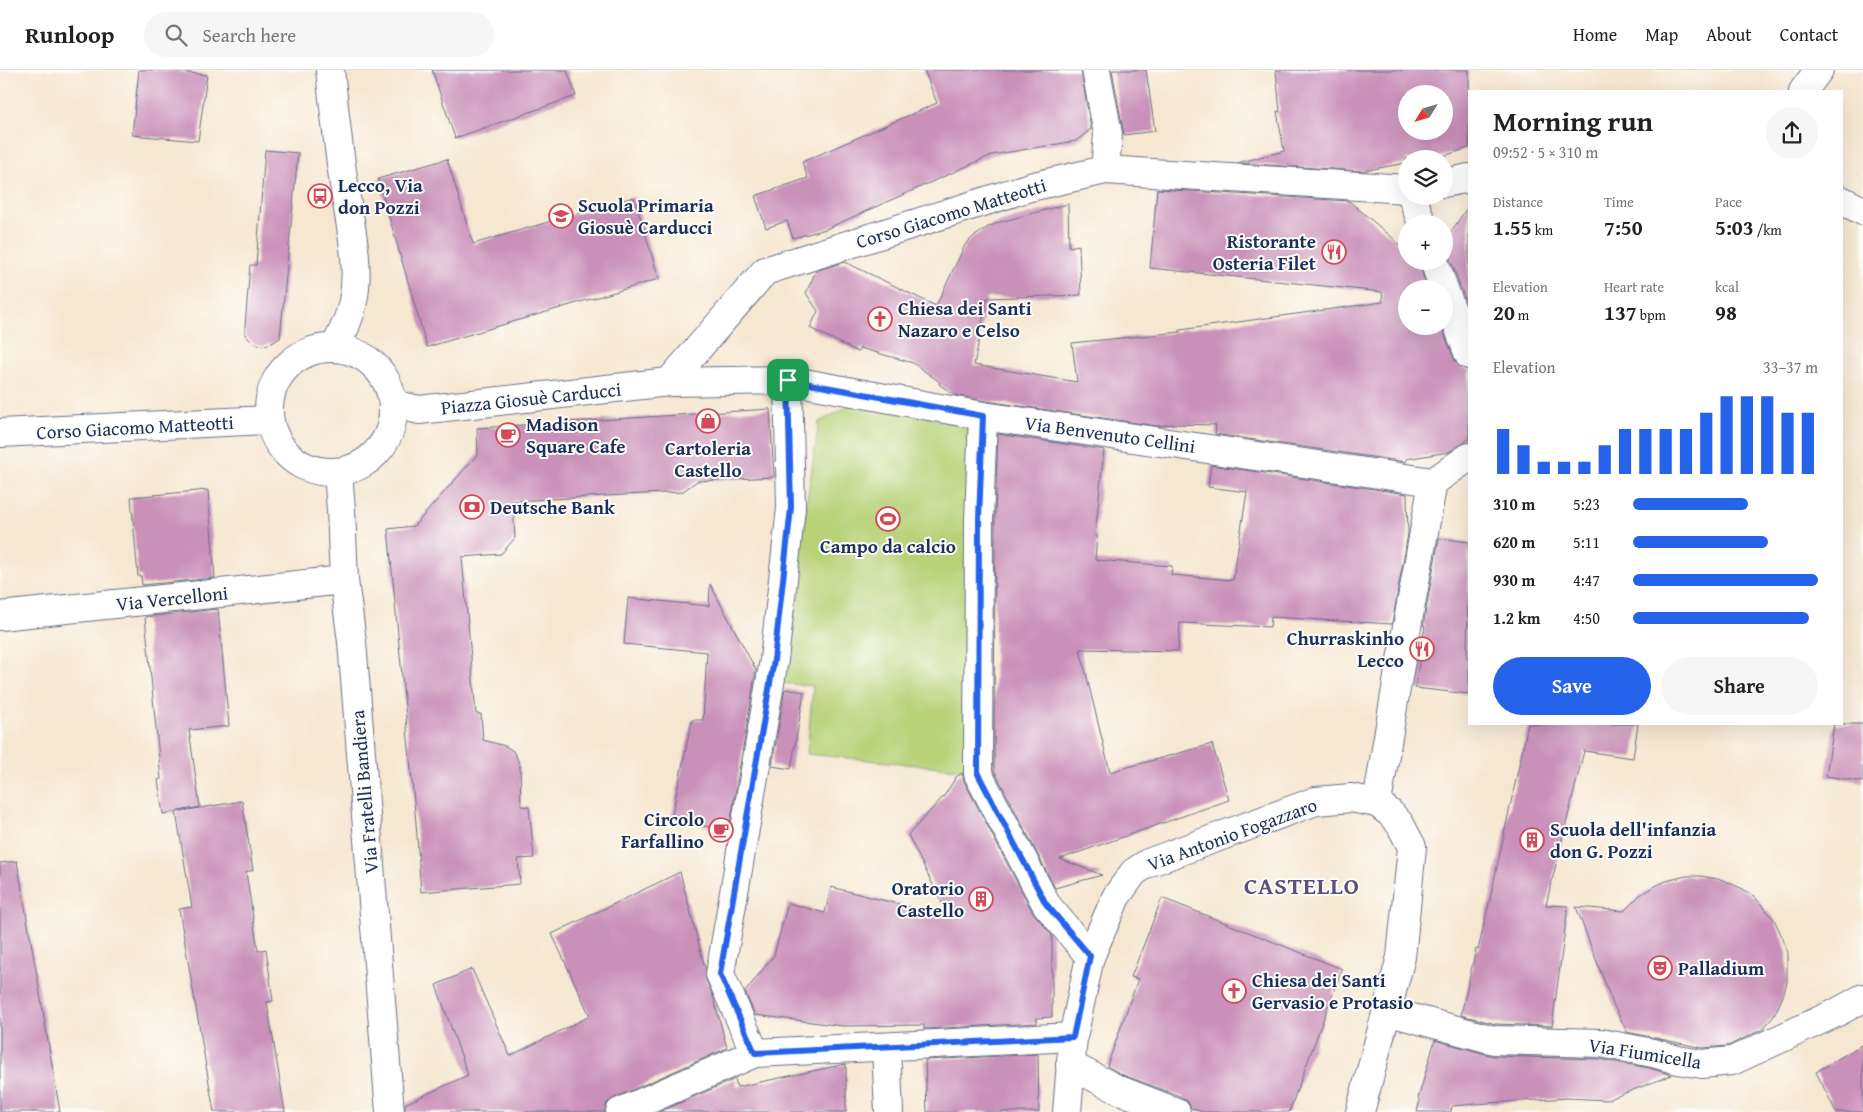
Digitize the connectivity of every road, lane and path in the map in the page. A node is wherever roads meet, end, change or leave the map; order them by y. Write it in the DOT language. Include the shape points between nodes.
graph roads {
  1 [pos="330,70"];
  2 [pos="1096,70"];
  3 [pos="1818,70"];
  4 [pos="1804,90"];
  5 [pos="1105,170"];
  6 [pos="1468,178"];
  7 [pos="1453,181"];
  8 [pos="1398,188"];
  9 [pos="1843,201"];
  10 [pos="1863,211"];
  11 [pos="1453,313"];
  12 [pos="335,347"];
  13 [pos="1468,352"];
  14 [pos="788,380"];
  15 [pos="668,382"];
  16 [pos="394,404"];
  17 [pos="983,416"];
  18 [pos="269,420"];
  19 [pos="0,433"];
  20 [pos="1468,458"];
  21 [pos="338,473"];
  22 [pos="1432,482"];
  23 [pos="344,580"];
  24 [pos="0,616"];
  25 [pos="1377,803"];
  26 [pos="1090,956"];
  27 [pos="1863,998"];
  28 [pos="1386,1012"];
  29 [pos="1073,1037"];
  30 [pos="886,1047"];
  31 [pos="755,1053"];
  32 [pos="1070,1064"];
  33 [pos="632,1110"];
  34 [pos="390,1112"];
  35 [pos="889,1112"];
  36 [pos="1067,1112"];
  37 [pos="1176,1112"];
  38 [pos="1360,1112"];
  1 -- 12 [label="street" via="355,273 350,315"];
  2 -- 5 [label="street" via="1108,134"];
  3 -- 4 [label="street"];
  5 -- 8 [label="street, Corso Giacomo Matteotti"];
  5 -- 15 [label="street, Corso Giacomo Matteotti" via="1030,187 765,271"];
  6 -- 7 [label="street"];
  9 -- 10 [label="street"];
  11 -- 13 [label="street"];
  12 -- 16 [label="street" via="368,359 385,379"];
  12 -- 18 [label="street" via="316,349 299,356 284,368 271,392"];
  14 -- 15 [label="street"];
  14 -- 17 [label="street, Via Benvenuto Cellini"];
  14 -- 31 [label="street" via="791,508 774,660 720,974"];
  15 -- 16 [label="street, Piazza Giosuè Carducci" via="419,410"];
  16 -- 21 [label="street" via="386,441 373,457"];
  17 -- 22 [label="street, Via Benvenuto Cellini"];
  17 -- 26 [label="street" via="978,774 1046,904"];
  18 -- 19 [label="street, Corso Giacomo Matteotti"];
  18 -- 21 [label="street" via="275,438 286,454 301,466"];
  20 -- 22 [label="street"];
  21 -- 23 [label="street, Via Fratelli Bandiera"];
  22 -- 25 [label="street"];
  23 -- 24 [label="street, Via Vercelloni"];
  23 -- 34 [label="street, Via Fratelli Bandiera" via="353,651"];
  25 -- 26 [label="street, Via Antonio Fogazzaro" via="1351,798 1316,801 1148,863 1134,872 1116,896"];
  25 -- 28 [label="street" via="1400,824 1412,847 1401,957"];
  26 -- 29 [label="street, Via Antonio Fogazzaro"];
  27 -- 28 [label="street, Via Fiumicella" via="1732,1061 1702,1064 1601,1043 1494,1040"];
  28 -- 38 [label="street"];
  29 -- 30 [label="street"];
  29 -- 32 [label="street, Via Antonio Fogazzaro"];
  30 -- 31 [label="street"];
  30 -- 35 [label="street"];
  31 -- 33 [label="street"];
  32 -- 36 [label="street, Via Antonio Fogazzaro"];
  32 -- 37 [label="street" via="1117,1089"];
}
